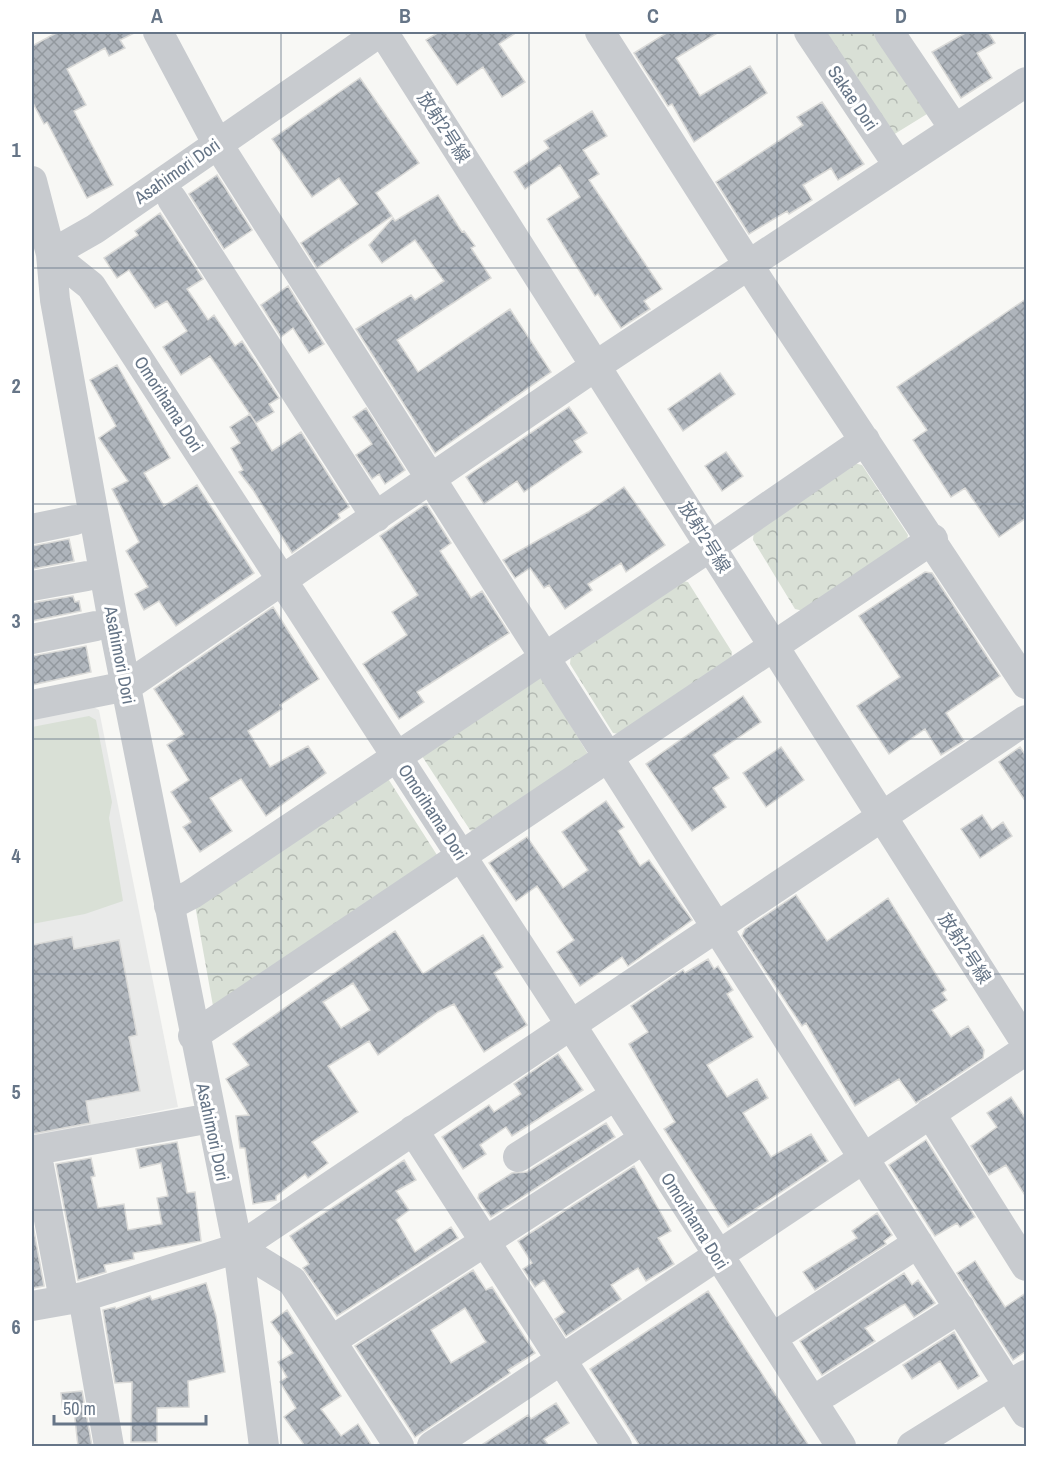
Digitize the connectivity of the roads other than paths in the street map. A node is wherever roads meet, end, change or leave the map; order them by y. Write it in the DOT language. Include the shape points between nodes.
graph roads {
  1 [pos="158,32"];
  2 [pos="382,32"];
  3 [pos="600,32"];
  4 [pos="809,32"];
  5 [pos="889,32"];
  6 [pos="1026,82"];
  7 [pos="954,128"];
  8 [pos="217,143"];
  9 [pos="898,165"];
  10 [pos="32,181"];
  11 [pos="172,199"];
  12 [pos="41,261"];
  13 [pos="750,265"];
  14 [pos="597,365"];
  15 [pos="865,440"];
  16 [pos="431,479"];
  17 [pos="376,517"];
  18 [pos="75,520"];
  19 [pos="32,529"];
  20 [pos="933,539"];
  21 [pos="711,546"];
  22 [pos="87,576"];
  23 [pos="284,581"];
  24 [pos="32,586"];
  25 [pos="96,626"];
  26 [pos="32,639"];
  27 [pos="773,647"];
  28 [pos="545,656"];
  29 [pos="1026,684"];
  30 [pos="127,686"];
  31 [pos="32,705"];
  32 [pos="1026,720"];
  33 [pos="398,758"];
  34 [pos="608,758"];
  35 [pos="883,817"];
  36 [pos="461,856"];
  37 [pos="169,906"];
  38 [pos="716,929"];
  39 [pos="572,1025"];
  40 [pos="194,1036"];
  41 [pos="1026,1043"];
  42 [pos="1026,1050"];
  43 [pos="616,1095"];
  44 [pos="930,1113"];
  45 [pos="211,1118"];
  46 [pos="413,1130"];
  47 [pos="644,1139"];
  48 [pos="518,1157"];
  49 [pos="864,1159"];
  50 [pos="486,1243"];
  51 [pos="918,1243"];
  52 [pos="238,1248"];
  53 [pos="717,1256"];
  54 [pos="1026,1266"];
  55 [pos="73,1299"];
  56 [pos="32,1306"];
  57 [pos="960,1308"];
  58 [pos="786,1329"];
  59 [pos="331,1341"];
  60 [pos="563,1361"];
  61 [pos="1018,1380"];
  62 [pos="827,1392"];
  63 [pos="1026,1413"];
  64 [pos="109,1446"];
  65 [pos="264,1446"];
  66 [pos="399,1446"];
  67 [pos="432,1446"];
  68 [pos="618,1446"];
  69 [pos="841,1446"];
  70 [pos="912,1446"];
  1 -- 8 [label="street"];
  2 -- 8 [label="street, Asahimori Dori"];
  2 -- 14 [label="street, 放射2号線"];
  3 -- 13 [label="street"];
  4 -- 9 [label="street, Sakae Dori"];
  5 -- 7 [label="street"];
  6 -- 7 [label="street"];
  7 -- 9 [label="street"];
  8 -- 12 [label="street, Asahimori Dori" via="95,229"];
  8 -- 16 [label="street"];
  9 -- 13 [label="street"];
  10 -- 12 [label="street"];
  11 -- 17 [label="street"];
  12 -- 23 [label="street, Omorihama Dori" via="91,286"];
  12 -- 30 [label="street, Asahimori Dori" via="65,357"];
  13 -- 14 [label="street"];
  13 -- 15 [label="street"];
  14 -- 16 [label="street"];
  14 -- 21 [label="street, 放射2号線"];
  15 -- 20 [label="street"];
  15 -- 21 [label="street"];
  16 -- 17 [label="street"];
  16 -- 28 [label="street"];
  17 -- 23 [label="street"];
  18 -- 19 [label="street"];
  20 -- 27 [label="street"];
  20 -- 29 [label="street"];
  21 -- 27 [label="street, 放射2号線"];
  21 -- 28 [label="street"];
  22 -- 24 [label="street"];
  23 -- 30 [label="street"];
  23 -- 33 [label="street, Omorihama Dori"];
  25 -- 26 [label="street"];
  27 -- 34 [label="street"];
  27 -- 35 [label="street, 放射2号線"];
  28 -- 33 [label="street"];
  28 -- 34 [label="street"];
  30 -- 31 [label="street"];
  30 -- 37 [label="street, Asahimori Dori"];
  32 -- 35 [label="street"];
  33 -- 36 [label="street, Omorihama Dori"];
  33 -- 37 [label="street"];
  34 -- 36 [label="street"];
  34 -- 38 [label="street"];
  35 -- 38 [label="street"];
  35 -- 41 [label="street, 放射2号線"];
  36 -- 39 [label="street, Omorihama Dori"];
  36 -- 40 [label="street"];
  37 -- 40 [label="street, Asahimori Dori"];
  38 -- 39 [label="street"];
  38 -- 49 [label="street"];
  39 -- 43 [label="street, Omorihama Dori"];
  39 -- 46 [label="street"];
  40 -- 45 [label="street, Asahimori Dori"];
  42 -- 44 [label="street"];
  43 -- 47 [label="street, Omorihama Dori"];
  43 -- 48 [label="street"];
  44 -- 49 [label="street"];
  44 -- 54 [label="street"];
  45 -- 52 [label="street, Asahimori Dori"];
  45 -- 55 [label="street" via="36,1150"];
  46 -- 50 [label="street"];
  46 -- 52 [label="street"];
  47 -- 50 [label="street"];
  47 -- 53 [label="street, Omorihama Dori"];
  49 -- 51 [label="street"];
  49 -- 53 [label="street"];
  50 -- 59 [label="street"];
  50 -- 60 [label="street"];
  51 -- 57 [label="street"];
  51 -- 58 [label="street"];
  52 -- 55 [label="street"];
  52 -- 59 [label="street" via="292,1281"];
  52 -- 65 [label="street, Asahimori Dori"];
  53 -- 60 [label="street"];
  53 -- 69 [label="street, Omorihama Dori"];
  55 -- 56 [label="street"];
  55 -- 64 [label="street"];
  57 -- 61 [label="street"];
  57 -- 62 [label="street"];
  59 -- 66 [label="street"];
  60 -- 67 [label="street"];
  60 -- 68 [label="street"];
  61 -- 63 [label="street"];
  61 -- 70 [label="street"];
}
